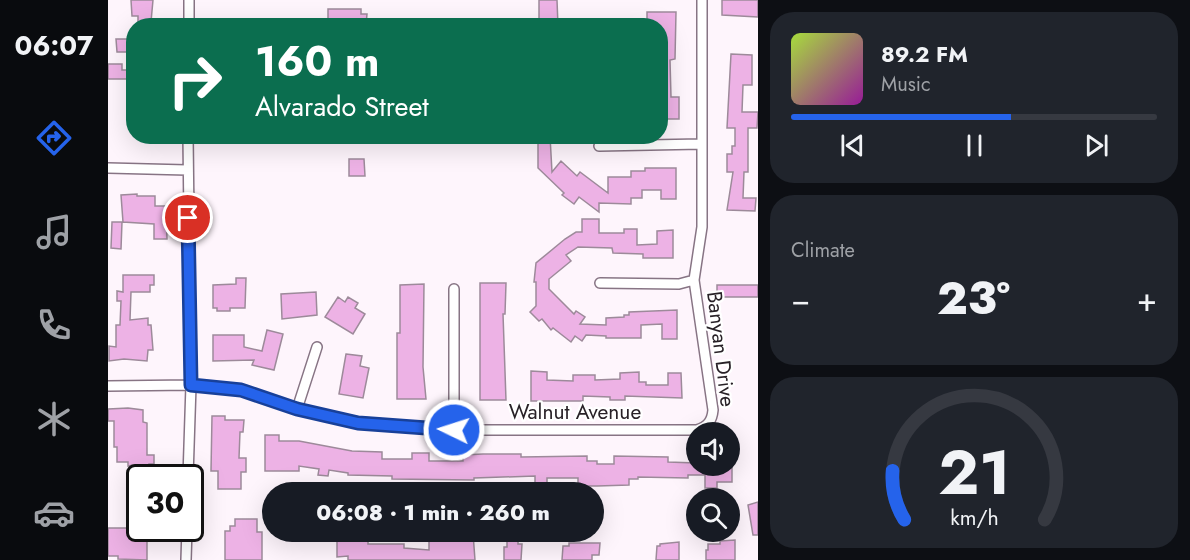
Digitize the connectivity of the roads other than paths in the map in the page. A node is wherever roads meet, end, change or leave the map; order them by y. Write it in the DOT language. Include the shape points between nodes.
graph roads {
  1 [pos="189,0"];
  2 [pos="702,0"];
  3 [pos="189,18"];
  4 [pos="188,144"];
  5 [pos="701,144"];
  6 [pos="599,146"];
  7 [pos="108,168"];
  8 [pos="187,170"];
  9 [pos="694,280"];
  10 [pos="600,283"];
  11 [pos="454,289"];
  12 [pos="317,347"];
  13 [pos="191,385"];
  14 [pos="108,386"];
  15 [pos="297,409"];
  16 [pos="710,422"];
  17 [pos="454,430"];
  18 [pos="686,430"];
  19 [pos="188,464"];
  20 [pos="187,542"];
  21 [pos="186,560"];
  1 -- 3 [label="street"];
  2 -- 5 [label="street, Banyan Drive"];
  4 -- 8 [label="street"];
  5 -- 6 [label="street"];
  5 -- 9 [label="street, Banyan Drive" via="702,227"];
  7 -- 8 [label="street"];
  8 -- 13 [label="street"];
  9 -- 10 [label="street, Banyan Drive" via="680,284"];
  9 -- 16 [label="street, Banyan Drive" via="714,410"];
  11 -- 17 [label="street"];
  12 -- 15 [label="street"];
  13 -- 14 [label="street, Walnut Avenue"];
  13 -- 15 [label="street, Walnut Avenue" via="241,390"];
  13 -- 19 [label="street"];
  15 -- 17 [label="street, Walnut Avenue" via="358,423"];
  17 -- 18 [label="street, Walnut Avenue"];
  20 -- 21 [label="street"];
}
